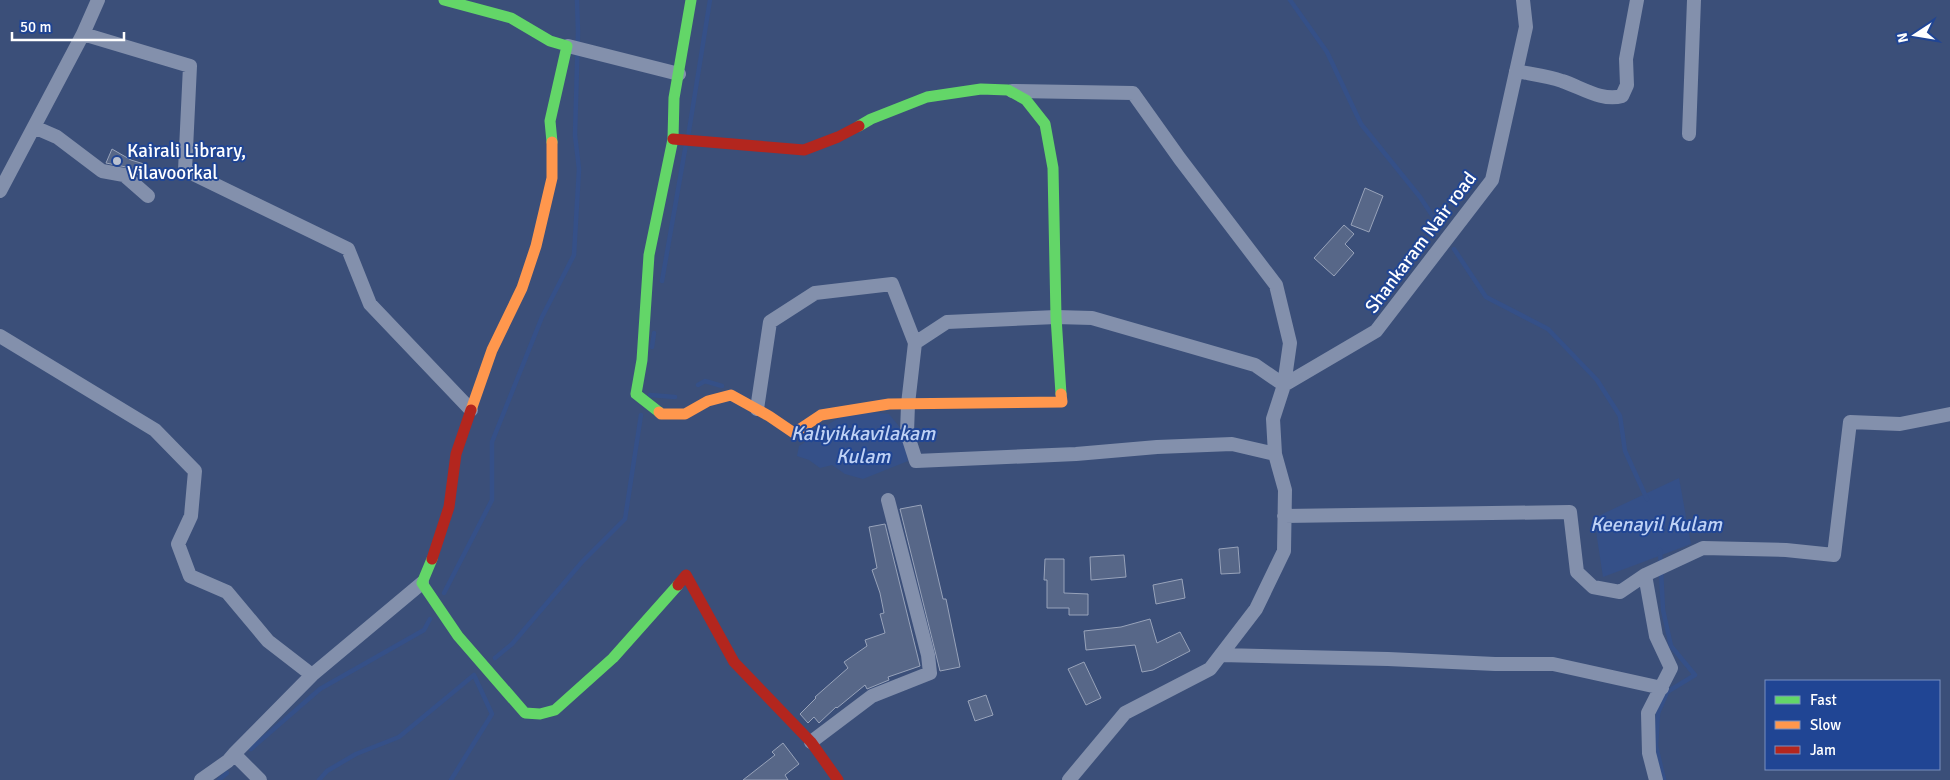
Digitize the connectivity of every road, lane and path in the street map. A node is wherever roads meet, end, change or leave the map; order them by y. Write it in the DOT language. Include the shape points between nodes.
graph roads {
  1 [pos="98,0"];
  2 [pos="444,0"];
  3 [pos="691,0"];
  4 [pos="1523,0"];
  5 [pos="1637,0"];
  6 [pos="1694,0"];
  7 [pos="83,34"];
  8 [pos="567,46"];
  9 [pos="1516,71"];
  10 [pos="679,74"];
  11 [pos="1008,90"];
  12 [pos="34,127"];
  13 [pos="1689,134"];
  14 [pos="682,139"];
  15 [pos="0,191"];
  16 [pos="148,196"];
  17 [pos="1056,317"];
  18 [pos="0,336"];
  19 [pos="915,343"];
  20 [pos="1284,385"];
  21 [pos="908,404"];
  22 [pos="757,409"];
  23 [pos="471,410"];
  24 [pos="1950,414"];
  25 [pos="1275,454"];
  26 [pos="888,500"];
  27 [pos="1284,516"];
  28 [pos="1648,573"];
  29 [pos="422,583"];
  30 [pos="1221,655"];
  31 [pos="312,675"];
  32 [pos="1662,688"];
  33 [pos="811,742"];
  34 [pos="234,754"];
  35 [pos="200,780"];
  36 [pos="260,780"];
  37 [pos="838,780"];
  38 [pos="1069,780"];
  39 [pos="1656,780"];
  1 -- 7 [label="street"];
  2 -- 8 [label="street" via="510,18 550,41"];
  3 -- 10 [label="street"];
  4 -- 9 [label="street, Shankaram Nair road" via="1526,27"];
  5 -- 9 [label="street" via="1626,59 1627,85 1622,96 1613,99 1561,80"];
  6 -- 13 [label="street"];
  7 -- 12 [label="street"];
  7 -- 23 [label="street" via="190,66 185,170 348,249 370,304"];
  8 -- 10 [label="street"];
  8 -- 23 [label="street" via="550,121 552,178 536,246 522,288 492,350"];
  9 -- 20 [label="street, Shankaram Nair road" via="1492,180 1376,331"];
  10 -- 14 [label="street" via="674,98"];
  11 -- 14 [label="street" via="981,89 927,97 804,150"];
  11 -- 17 [label="street" via="1026,100 1045,124 1053,168"];
  11 -- 20 [label="street" via="1133,93 1276,284 1290,343"];
  12 -- 15 [label="street"];
  12 -- 16 [label="street" via="57,137 102,171 124,175"];
  14 -- 22 [label="street" via="649,255 642,360 636,394 661,414 685,414 708,401 731,395"];
  17 -- 19 [label="street" via="947,322"];
  17 -- 20 [label="street" via="1092,318 1255,365"];
  17 -- 21 [label="street" via="1062,402"];
  18 -- 31 [label="street" via="155,430 195,471 190,516 178,544 190,576 227,592 268,641"];
  19 -- 21 [label="street"];
  19 -- 22 [label="street" via="892,284 815,293 770,322"];
  20 -- 25 [label="street" via="1273,419"];
  21 -- 22 [label="street" via="889,404 821,416 794,432"];
  21 -- 25 [label="street" via="907,433 916,461 1232,444"];
  23 -- 29 [label="street" via="456,454 449,507"];
  24 -- 28 [label="street" via="1900,424 1850,422 1834,555 1703,548"];
  25 -- 27 [label="street" via="1285,490"];
  26 -- 33 [label="street" via="930,673 872,696"];
  27 -- 28 [label="street" via="1570,512 1577,572 1594,587 1620,592"];
  27 -- 30 [label="street" via="1284,551 1256,609"];
  28 -- 32 [label="street" via="1656,636 1672,668"];
  29 -- 31 [label="street"];
  29 -- 33 [label="street" via="458,636 525,713 540,714 556,710 613,658 686,575 734,662"];
  30 -- 32 [label="street" via="1553,664"];
  30 -- 38 [label="street" via="1210,670 1125,712"];
  31 -- 34 [label="street"];
  32 -- 39 [label="street" via="1648,713 1649,753"];
  33 -- 37 [label="street"];
  34 -- 35 [label="street"];
  34 -- 36 [label="street"];
}
